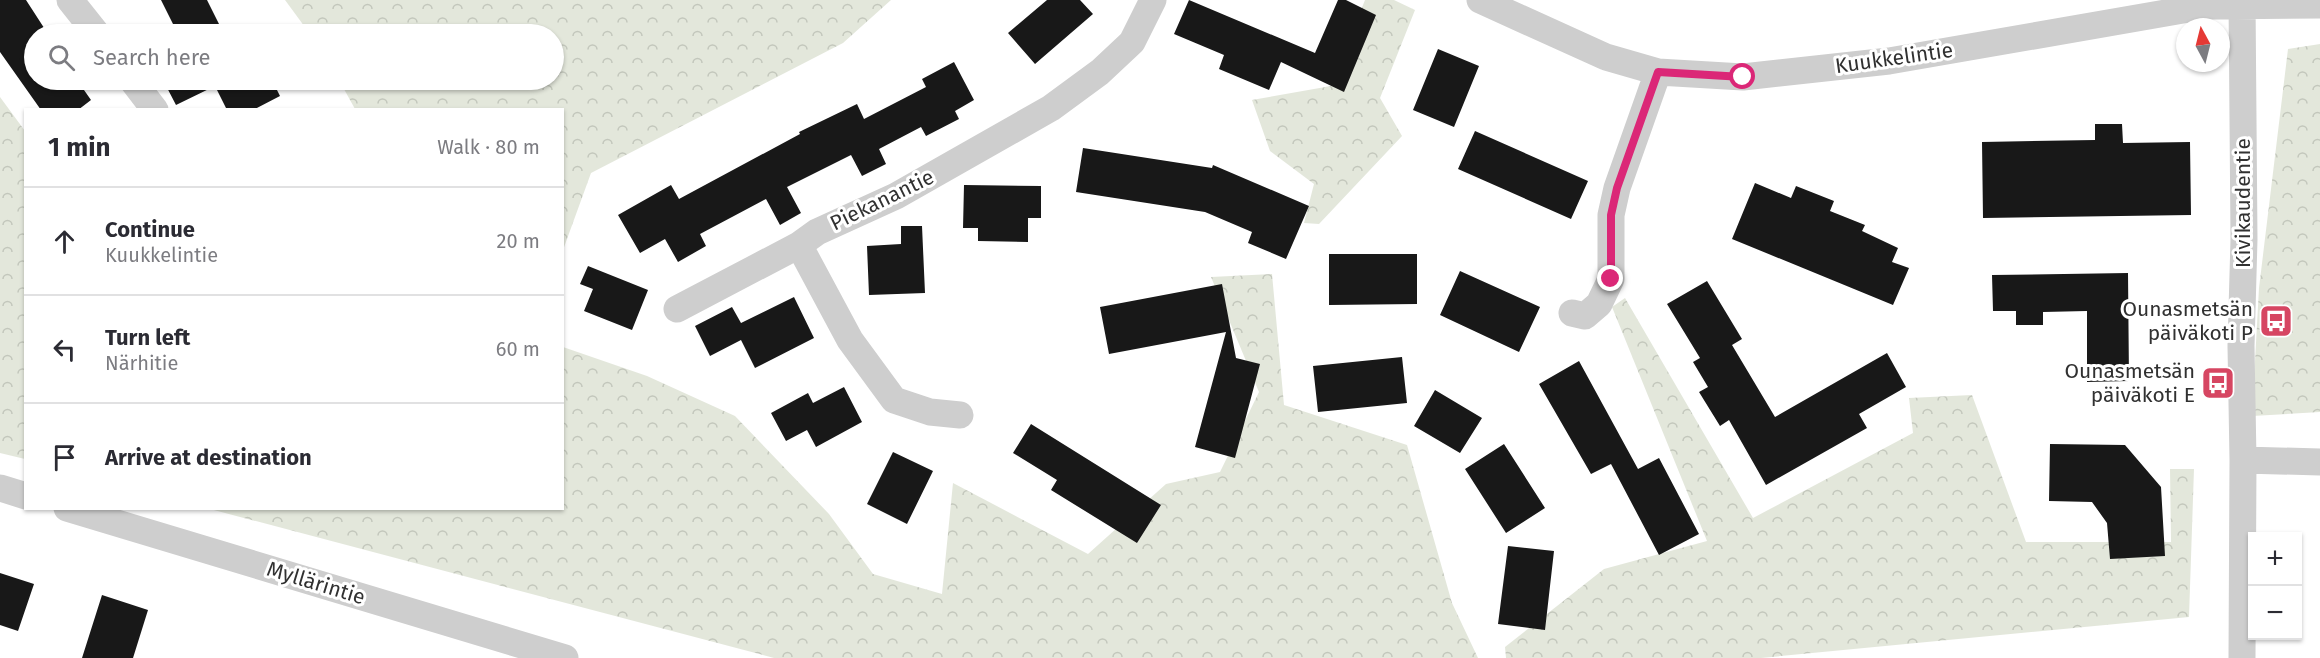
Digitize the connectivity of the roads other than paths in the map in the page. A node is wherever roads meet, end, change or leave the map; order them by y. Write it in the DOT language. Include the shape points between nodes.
graph roads {
  1 [pos="70,0"];
  2 [pos="1153,0"];
  3 [pos="1480,0"];
  4 [pos="2242,2"];
  5 [pos="2320,5"];
  6 [pos="89,24"];
  7 [pos="1658,72"];
  8 [pos="140,90"];
  9 [pos="153,108"];
  10 [pos="799,245"];
  11 [pos="677,309"];
  12 [pos="1572,313"];
  13 [pos="960,415"];
  14 [pos="2243,460"];
  15 [pos="2320,462"];
  16 [pos="0,488"];
  17 [pos="24,495"];
  18 [pos="75,510"];
  19 [pos="565,658"];
  20 [pos="2242,658"];
  1 -- 6 [label="street"];
  2 -- 10 [label="street, Piekanantie" via="1132,42 1100,72 1051,108 896,196 817,232"];
  3 -- 7 [label="street, Kuukkelintie" via="1605,57"];
  4 -- 5 [label="street, Kuukkelintie"];
  4 -- 7 [label="street, Kuukkelintie" via="1889,61 1743,77"];
  4 -- 14 [label="street, Kivikaudentie"];
  7 -- 12 [label="street" via="1617,188 1611,215 1611,279 1599,304 1585,316"];
  8 -- 9 [label="street"];
  10 -- 11 [label="street, Piekanantie"];
  10 -- 13 [label="street" via="850,340 894,400 930,412"];
  14 -- 15 [label="street"];
  14 -- 20 [label="street, Kivikaudentie"];
  16 -- 17 [label="street"];
  18 -- 19 [label="street, Myllärintie"];
}
